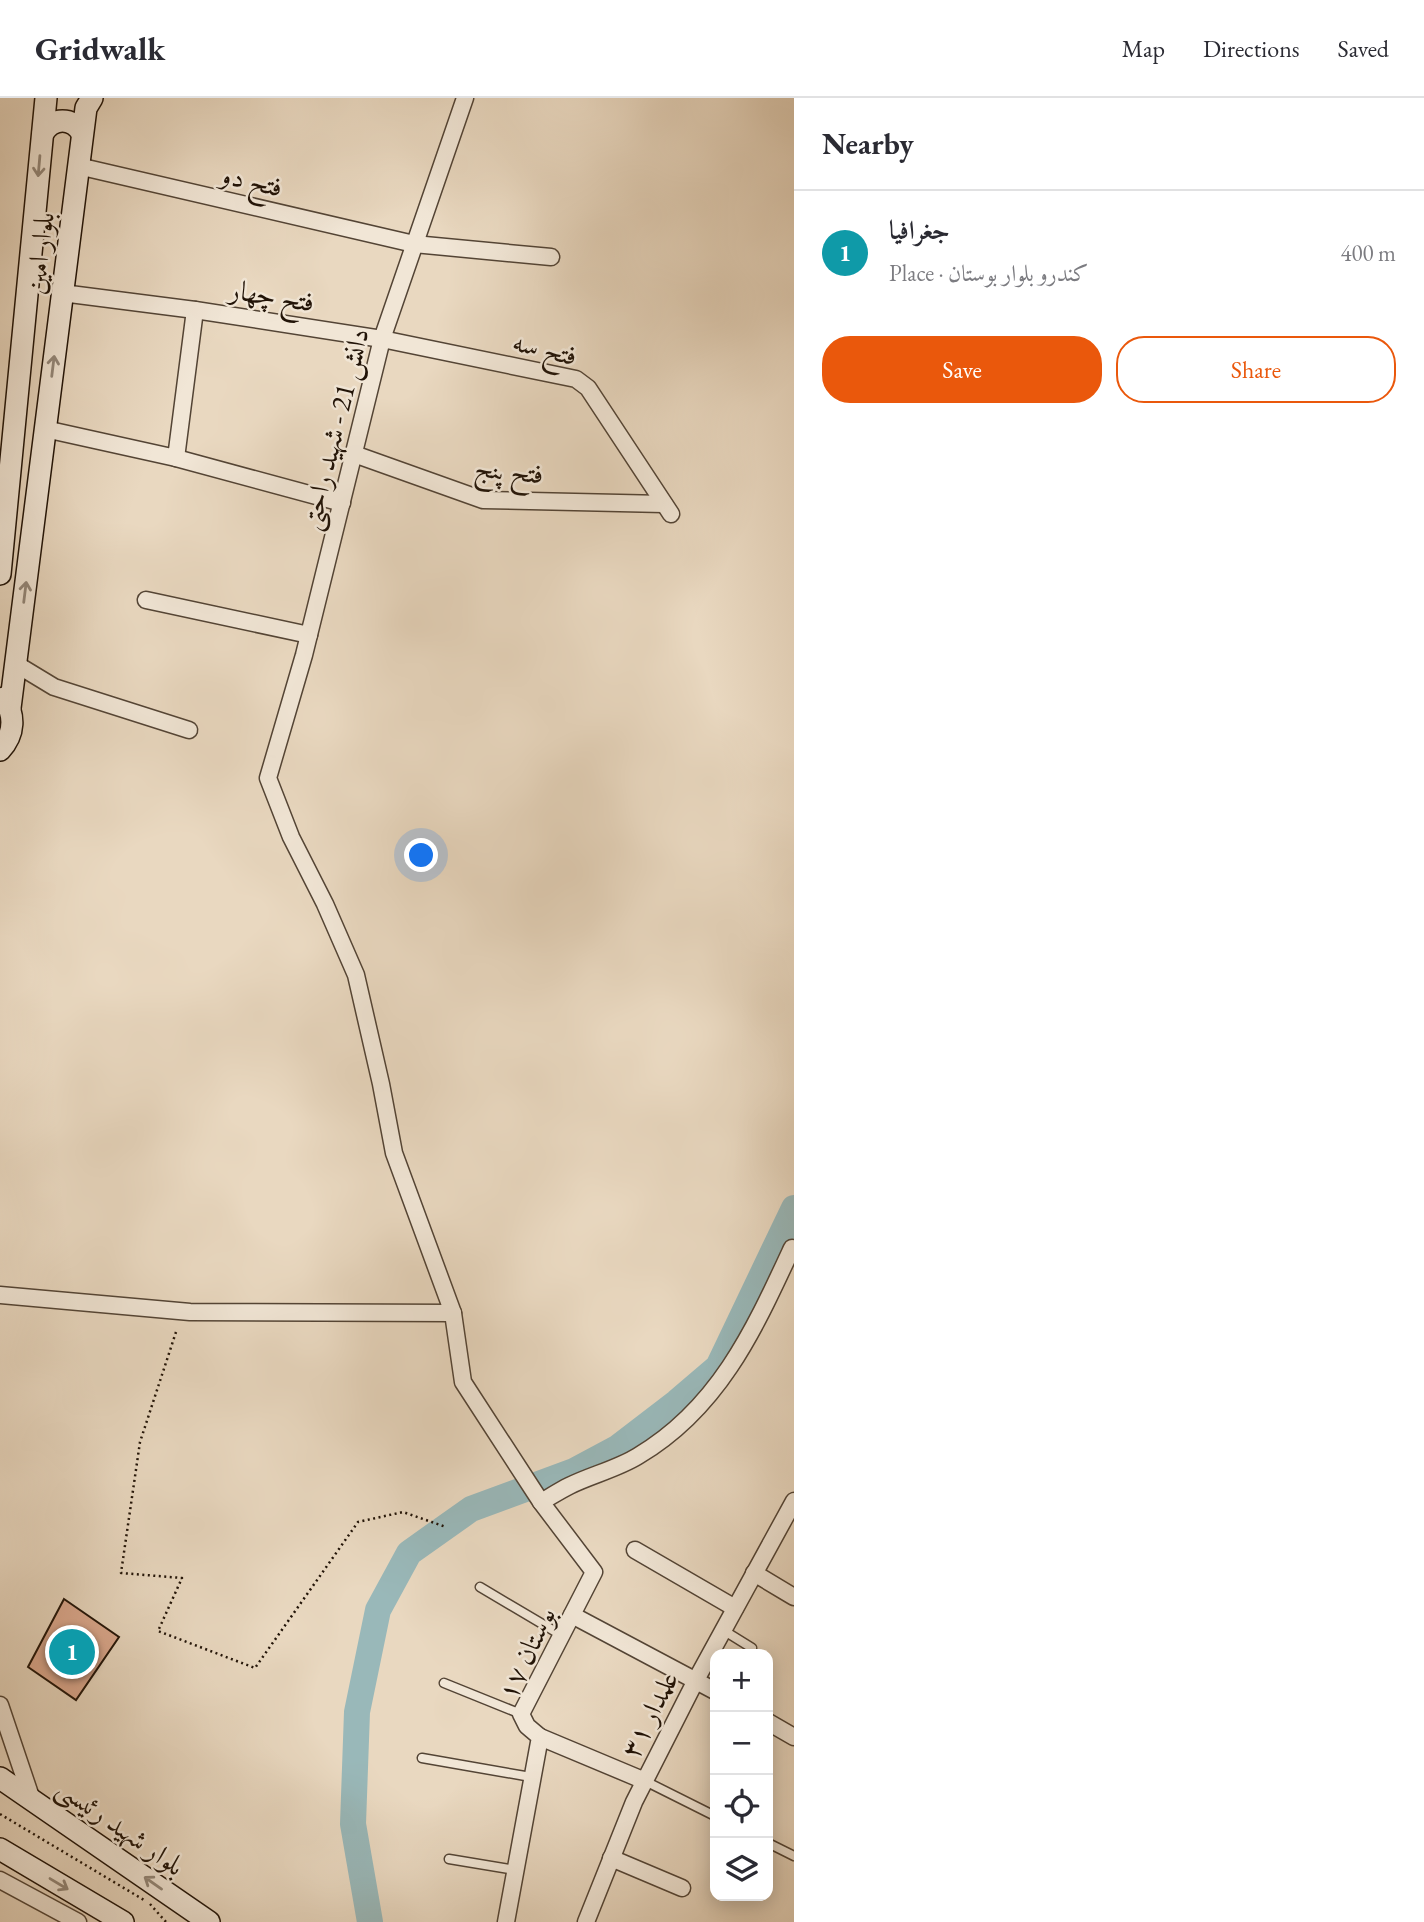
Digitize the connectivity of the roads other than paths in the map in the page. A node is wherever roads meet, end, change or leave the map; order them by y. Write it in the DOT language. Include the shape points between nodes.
graph roads {
  1 [pos="46,98"];
  2 [pos="92,98"];
  3 [pos="465,98"];
  4 [pos="43,133"];
  5 [pos="82,133"];
  6 [pos="78,166"];
  7 [pos="414,244"];
  8 [pos="551,257"];
  9 [pos="62,293"];
  10 [pos="195,310"];
  11 [pos="382,340"];
  12 [pos="45,429"];
  13 [pos="354,454"];
  14 [pos="176,458"];
  15 [pos="342,503"];
  16 [pos="668,509"];
  17 [pos="1,562"];
  18 [pos="146,600"];
  19 [pos="309,635"];
  20 [pos="8,664"];
  21 [pos="5,701"];
  22 [pos="189,730"];
  23 [pos="0,750"];
  24 [pos="793,1249"];
  25 [pos="0,1295"];
  26 [pos="453,1313"];
  27 [pos="794,1501"];
  28 [pos="541,1502"];
  29 [pos="635,1550"];
  30 [pos="754,1573"];
  31 [pos="480,1587"];
  32 [pos="794,1597"];
  33 [pos="735,1608"];
  34 [pos="572,1615"];
  35 [pos="723,1630"];
  36 [pos="561,1635"];
  37 [pos="752,1648"];
  38 [pos="696,1681"];
  39 [pos="444,1683"];
  40 [pos="710,1688"];
  41 [pos="0,1705"];
  42 [pos="521,1714"];
  43 [pos="773,1724"];
  44 [pos="540,1737"];
  45 [pos="794,1737"];
  46 [pos="422,1758"];
  47 [pos="531,1777"];
  48 [pos="0,1778"];
  49 [pos="645,1781"];
  50 [pos="31,1797"];
  51 [pos="710,1814"];
  52 [pos="773,1846"];
  53 [pos="0,1849"];
  54 [pos="794,1856"];
  55 [pos="611,1858"];
  56 [pos="449,1859"];
  57 [pos="515,1870"];
  58 [pos="0,1880"];
  59 [pos="682,1888"];
  60 [pos="78,1922"];
  61 [pos="123,1922"];
  62 [pos="209,1922"];
  63 [pos="506,1922"];
  64 [pos="586,1922"];
  1 -- 4 [label="street, بلوار امین"];
  2 -- 5 [label="street, بلوار امین"];
  3 -- 7 [label="street, دانش 21 - شهید راحتی"];
  4 -- 5 [label="street" via="62,121 74,124"];
  4 -- 17 [label="street, بلوار امین, one-way"];
  5 -- 6 [label="street, بلوار امین"];
  6 -- 7 [label="street, فتح دو"];
  6 -- 9 [label="street, بلوار امین"];
  7 -- 8 [label="street, فتح دو"];
  7 -- 11 [label="street, دانش 21 - شهید راحتی"];
  9 -- 10 [label="street, فتح چهار"];
  12 -- 9 [label="street, بلوار امین, one-way"];
  10 -- 11 [label="street, فتح چهار"];
  10 -- 14 [label="street"];
  11 -- 13 [label="street, دانش 21 - شهید راحتی"];
  11 -- 16 [label="street, فتح سه" via="576,379 588,388"];
  12 -- 14 [label="street"];
  20 -- 12 [label="street, بلوار امین, one-way"];
  13 -- 15 [label="street, دانش 21 - شهید راحتی"];
  13 -- 16 [label="street, فتح پنج" via="483,500"];
  14 -- 15 [label="street"];
  15 -- 19 [label="street, دانش 21 - شهید راحتی"];
  18 -- 19 [label="street"];
  19 -- 26 [label="street, دانش 21 - شهید راحتی" via="268,778 356,975 394,1153"];
  20 -- 21 [label="street, بلوار امین"];
  20 -- 22 [label="street" via="54,687"];
  21 -- 23 [label="street, بلوار امین" via="12,728"];
  24 -- 28 [label="street" via="730,1370 689,1416 637,1457"];
  25 -- 26 [label="street" via="190,1312"];
  26 -- 28 [label="street" via="463,1382"];
  27 -- 30 [label="street, علمدار ۳۱"];
  28 -- 34 [label="street, بوستان ۱۷" via="594,1572"];
  29 -- 33 [label="street"];
  30 -- 32 [label="street"];
  30 -- 33 [label="street, علمدار ۳۱"];
  31 -- 36 [label="lane"];
  33 -- 35 [label="street, علمدار ۳۱"];
  34 -- 36 [label="street, بوستان ۱۷"];
  34 -- 38 [label="street"];
  35 -- 37 [label="lane"];
  35 -- 38 [label="street, علمدار ۳۱"];
  36 -- 42 [label="street, بوستان ۱۷"];
  38 -- 40 [label="street"];
  38 -- 49 [label="street, علمدار ۳۱"];
  39 -- 42 [label="lane"];
  41 -- 50 [label="street"];
  42 -- 44 [label="street, بوستان ۱۷"];
  43 -- 45 [label="street"];
  44 -- 47 [label="street, بوستان ۱۷"];
  44 -- 49 [label="street"];
  46 -- 47 [label="lane"];
  47 -- 57 [label="street, بوستان ۱۷"];
  48 -- 50 [label="street, بلوار شهید رئیسی"];
  49 -- 51 [label="lane"];
  49 -- 55 [label="street, علمدار ۳۱"];
  62 -- 50 [label="street, بلوار شهید رئیسی, one-way"];
  52 -- 54 [label="lane"];
  53 -- 61 [label="street, one-way"];
  55 -- 59 [label="street"];
  55 -- 64 [label="street, علمدار ۳۱"];
  56 -- 57 [label="lane"];
  57 -- 63 [label="street, بوستان ۱۷"];
  58 -- 60 [label="street"];
}
